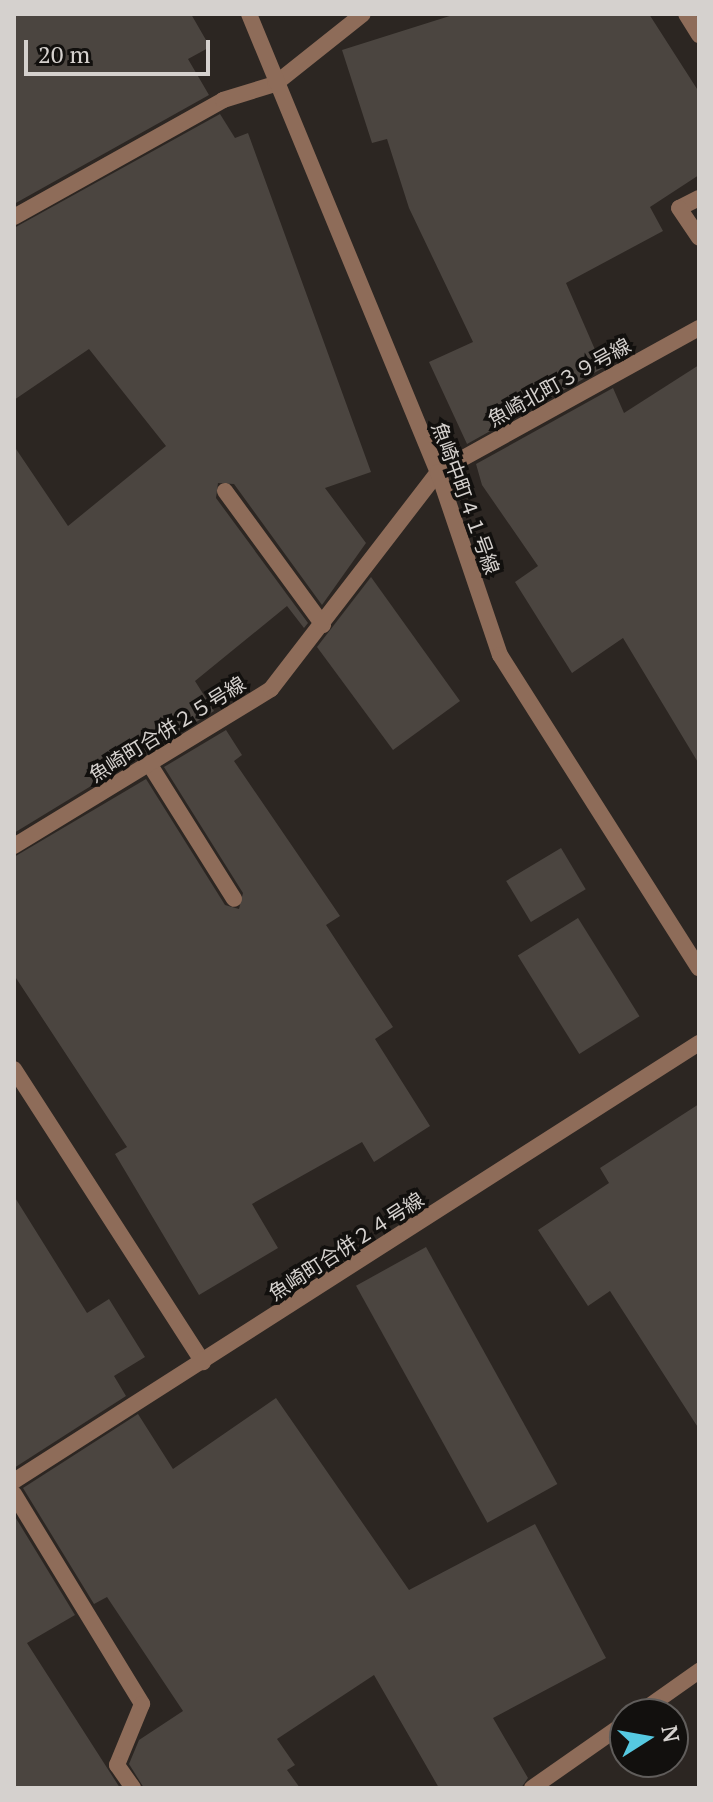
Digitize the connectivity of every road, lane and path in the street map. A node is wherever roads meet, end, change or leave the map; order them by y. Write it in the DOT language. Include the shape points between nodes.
graph roads {
  1 [pos="249,14"];
  2 [pos="363,14"];
  3 [pos="686,14"];
  4 [pos="699,35"];
  5 [pos="275,84"];
  6 [pos="699,198"];
  7 [pos="14,217"];
  8 [pos="699,238"];
  9 [pos="699,328"];
  10 [pos="438,472"];
  11 [pos="225,491"];
  12 [pos="323,625"];
  13 [pos="150,765"];
  14 [pos="14,846"];
  15 [pos="234,899"];
  16 [pos="699,968"];
  17 [pos="699,1043"];
  18 [pos="14,1069"];
  19 [pos="203,1362"];
  20 [pos="14,1481"];
  21 [pos="14,1494"];
  22 [pos="699,1671"];
  23 [pos="661,1698"];
  24 [pos="609,1734"];
  25 [pos="133,1788"];
  26 [pos="532,1788"];
  1 -- 5 [label="street, 魚崎中町４１号線"];
  2 -- 5 [label="street"];
  3 -- 4 [label="street"];
  5 -- 7 [label="street" via="223,100"];
  5 -- 10 [label="street, 魚崎中町４１号線"];
  6 -- 8 [label="street" via="679,208"];
  9 -- 10 [label="street, 魚崎北町３９号線"];
  10 -- 12 [label="street, 魚崎町合併２５号線"];
  10 -- 16 [label="street, 魚崎中町４１号線" via="500,655"];
  11 -- 12 [label="street"];
  12 -- 13 [label="street, 魚崎町合併２５号線" via="271,689"];
  13 -- 14 [label="street, 魚崎町合併２５号線"];
  13 -- 15 [label="street"];
  17 -- 19 [label="street, 魚崎町合併２４号線"];
  18 -- 19 [label="street"];
  19 -- 20 [label="street, 魚崎町合併２４号線"];
  21 -- 25 [label="street" via="142,1704 117,1765"];
  22 -- 23 [label="street"];
  24 -- 26 [label="street"];
}
